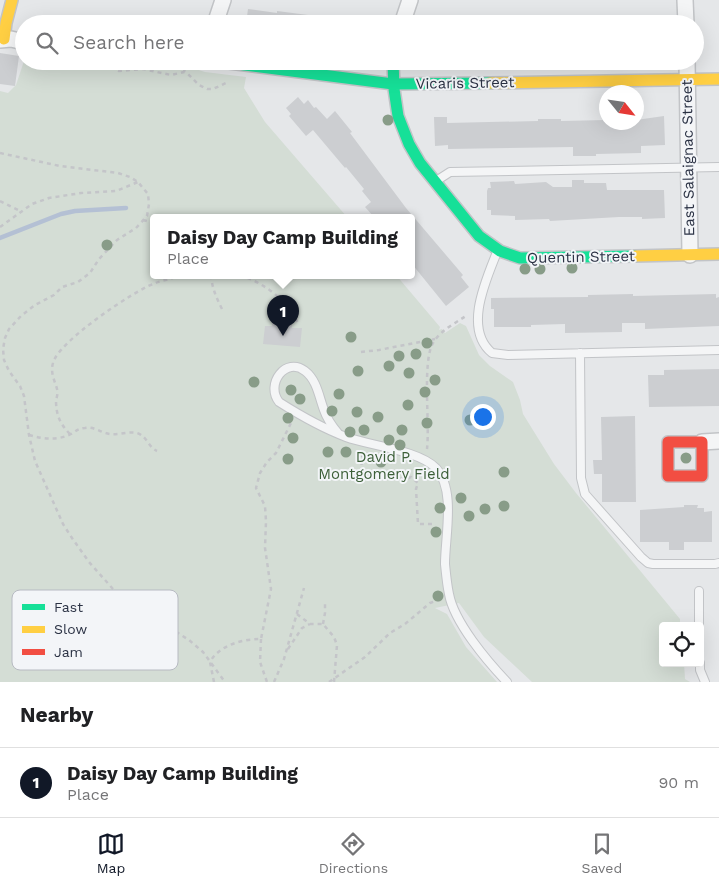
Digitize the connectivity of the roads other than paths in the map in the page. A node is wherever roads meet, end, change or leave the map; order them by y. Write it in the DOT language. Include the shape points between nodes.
graph roads {
  1 [pos="12,0"];
  2 [pos="223,0"];
  3 [pos="410,0"];
  4 [pos="685,0"];
  5 [pos="218,15"];
  6 [pos="405,15"];
  7 [pos="686,15"];
  8 [pos="2,39"];
  9 [pos="15,41"];
  10 [pos="283,70"];
  11 [pos="393,70"];
  12 [pos="686,70"];
  13 [pos="719,79"];
  14 [pos="687,80"];
  15 [pos="393,84"];
  16 [pos="688,167"];
  17 [pos="719,167"];
  18 [pos="434,182"];
  19 [pos="497,250"];
  20 [pos="719,254"];
  21 [pos="690,255"];
  22 [pos="719,350"];
  23 [pos="580,353"];
  24 [pos="338,434"];
  25 [pos="719,441"];
  26 [pos="702,442"];
  27 [pos="719,563"];
  28 [pos="699,591"];
  29 [pos="699,622"];
  30 [pos="700,667"];
  31 [pos="507,682"];
  32 [pos="705,682"];
  1 -- 8 [label="street"];
  2 -- 5 [label="street"];
  3 -- 6 [label="street"];
  4 -- 7 [label="street"];
  8 -- 9 [label="street"];
  10 -- 15 [label="street, Vicaris Street"];
  11 -- 15 [label="street, Quentin Street"];
  12 -- 14 [label="street, East Salaignac Street"];
  13 -- 14 [label="street, Vicaris Street"];
  14 -- 15 [label="street, Vicaris Street"];
  14 -- 16 [label="street, East Salaignac Street"];
  15 -- 18 [label="street, Quentin Street" via="404,132 422,167"];
  16 -- 17 [label="lane"];
  16 -- 18 [label="lane" via="450,172"];
  16 -- 21 [label="street, East Salaignac Street"];
  18 -- 19 [label="street, Quentin Street" via="480,238"];
  19 -- 21 [label="street, Quentin Street" via="517,258"];
  19 -- 23 [label="lane" via="478,309 483,341 492,352 508,355"];
  20 -- 21 [label="street, Quentin Street"];
  22 -- 23 [label="lane"];
  23 -- 27 [label="lane" via="580,478 585,494 648,563"];
  24 -- 24 [label="lane" via="328,420 312,380 303,370 293,366 284,370 274,387 279,402"];
  24 -- 31 [label="lane" via="425,460 437,469 447,495 445,564 449,597 455,614 471,639"];
  25 -- 26 [label="street"];
  28 -- 29 [label="lane"];
  30 -- 32 [label="lane"];
}
